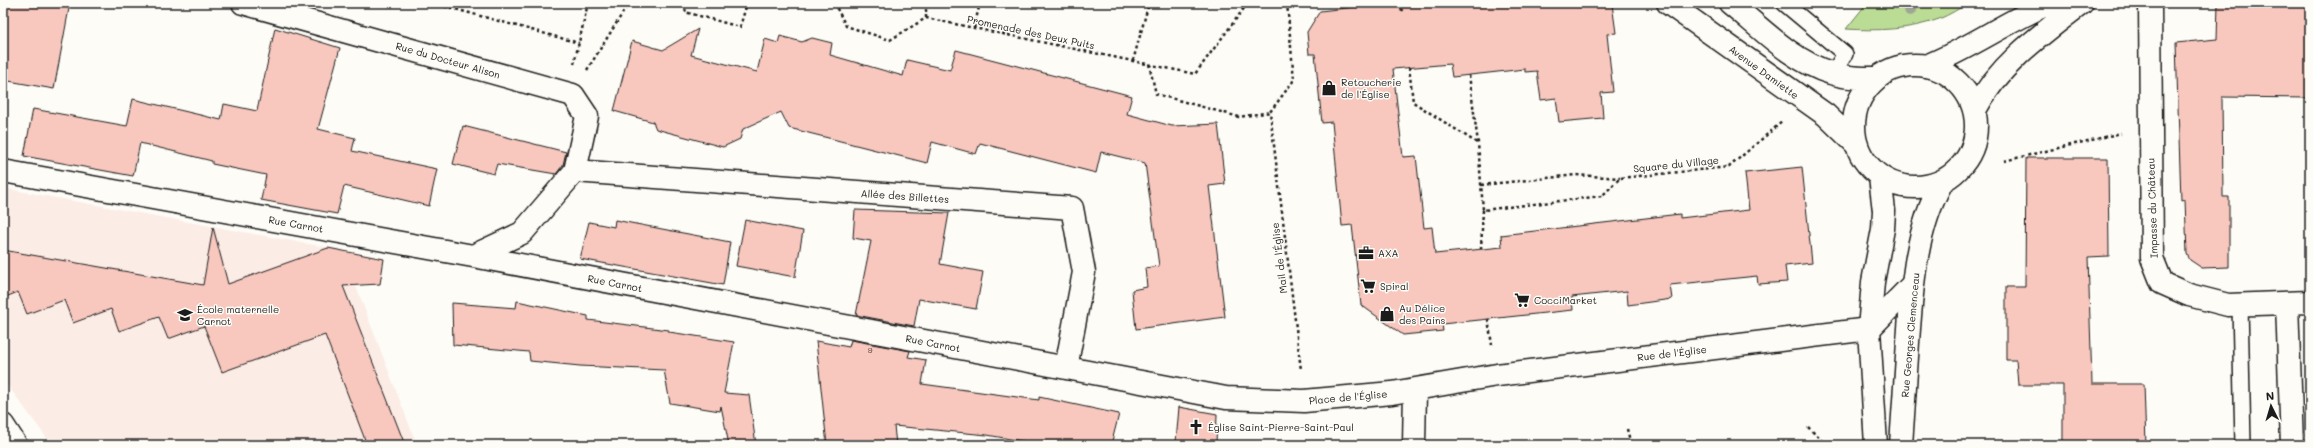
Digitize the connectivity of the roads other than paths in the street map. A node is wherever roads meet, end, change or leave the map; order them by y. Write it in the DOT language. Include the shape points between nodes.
graph roads {
  1 [pos="243,3"];
  2 [pos="1668,3"];
  3 [pos="1730,3"];
  4 [pos="1784,3"];
  5 [pos="2050,3"];
  6 [pos="2082,3"];
  7 [pos="2150,3"];
  8 [pos="1926,66"];
  9 [pos="1832,73"];
  10 [pos="1877,78"];
  11 [pos="1975,110"];
  12 [pos="1857,145"];
  13 [pos="3,171"];
  14 [pos="575,171"];
  15 [pos="1880,177"];
  16 [pos="1942,182"];
  17 [pos="473,256"];
  18 [pos="1912,285"];
  19 [pos="2310,302"];
  20 [pos="2287,303"];
  21 [pos="2240,304"];
  22 [pos="1870,329"];
  23 [pos="1066,368"];
  24 [pos="1415,390"];
  25 [pos="1226,398"];
  26 [pos="3,425"];
  27 [pos="16,445"];
  28 [pos="1414,445"];
  29 [pos="1876,445"];
  30 [pos="1901,445"];
  31 [pos="2244,445"];
  32 [pos="2292,445"];
  1 -- 14 [label="street, Rue du Docteur Alison" via="570,94 587,116"];
  2 -- 12 [label="street, Avenue Damiette" via="1840,127"];
  3 -- 9 [label="street" via="1785,48 1814,67"];
  4 -- 9 [label="lane" via="1845,54"];
  5 -- 8 [label="street"];
  6 -- 11 [label="street" via="1998,74 1985,90"];
  7 -- 21 [label="street, Impasse du Château" via="2152,258 2162,283 2189,295 2228,305"];
  8 -- 10 [label="street" via="1895,68"];
  8 -- 11 [label="street" via="1951,76 1970,97"];
  9 -- 10 [label="street"];
  10 -- 12 [label="street" via="1868,86 1856,108 1854,121"];
  11 -- 16 [label="street" via="1976,139 1971,152 1954,175"];
  12 -- 15 [label="street" via="1866,163"];
  13 -- 17 [label="street, Rue Carnot"];
  14 -- 17 [label="street" via="522,233"];
  14 -- 23 [label="street, Allée des Billettes" via="1072,208 1084,272"];
  15 -- 16 [label="street" via="1892,183 1917,188"];
  15 -- 22 [label="street" via="1884,211 1883,229 1873,282"];
  16 -- 18 [label="street, Rue Georges Clemenceau" via="1932,200 1924,224"];
  17 -- 23 [label="street, Rue Carnot"];
  18 -- 22 [label="street"];
  18 -- 30 [label="street, Rue Georges Clemenceau"];
  19 -- 20 [label="street, Impasse du Château"];
  20 -- 21 [label="street, Impasse du Château"];
  20 -- 32 [label="street"];
  21 -- 31 [label="lane"];
  22 -- 24 [label="street, Rue de l'Église" via="1497,375"];
  22 -- 29 [label="street"];
  23 -- 25 [label="street, Rue Carnot"];
  24 -- 25 [label="street, Place de l'Église" via="1304,401"];
  24 -- 28 [label="street"];
  26 -- 27 [label="street"];
}
